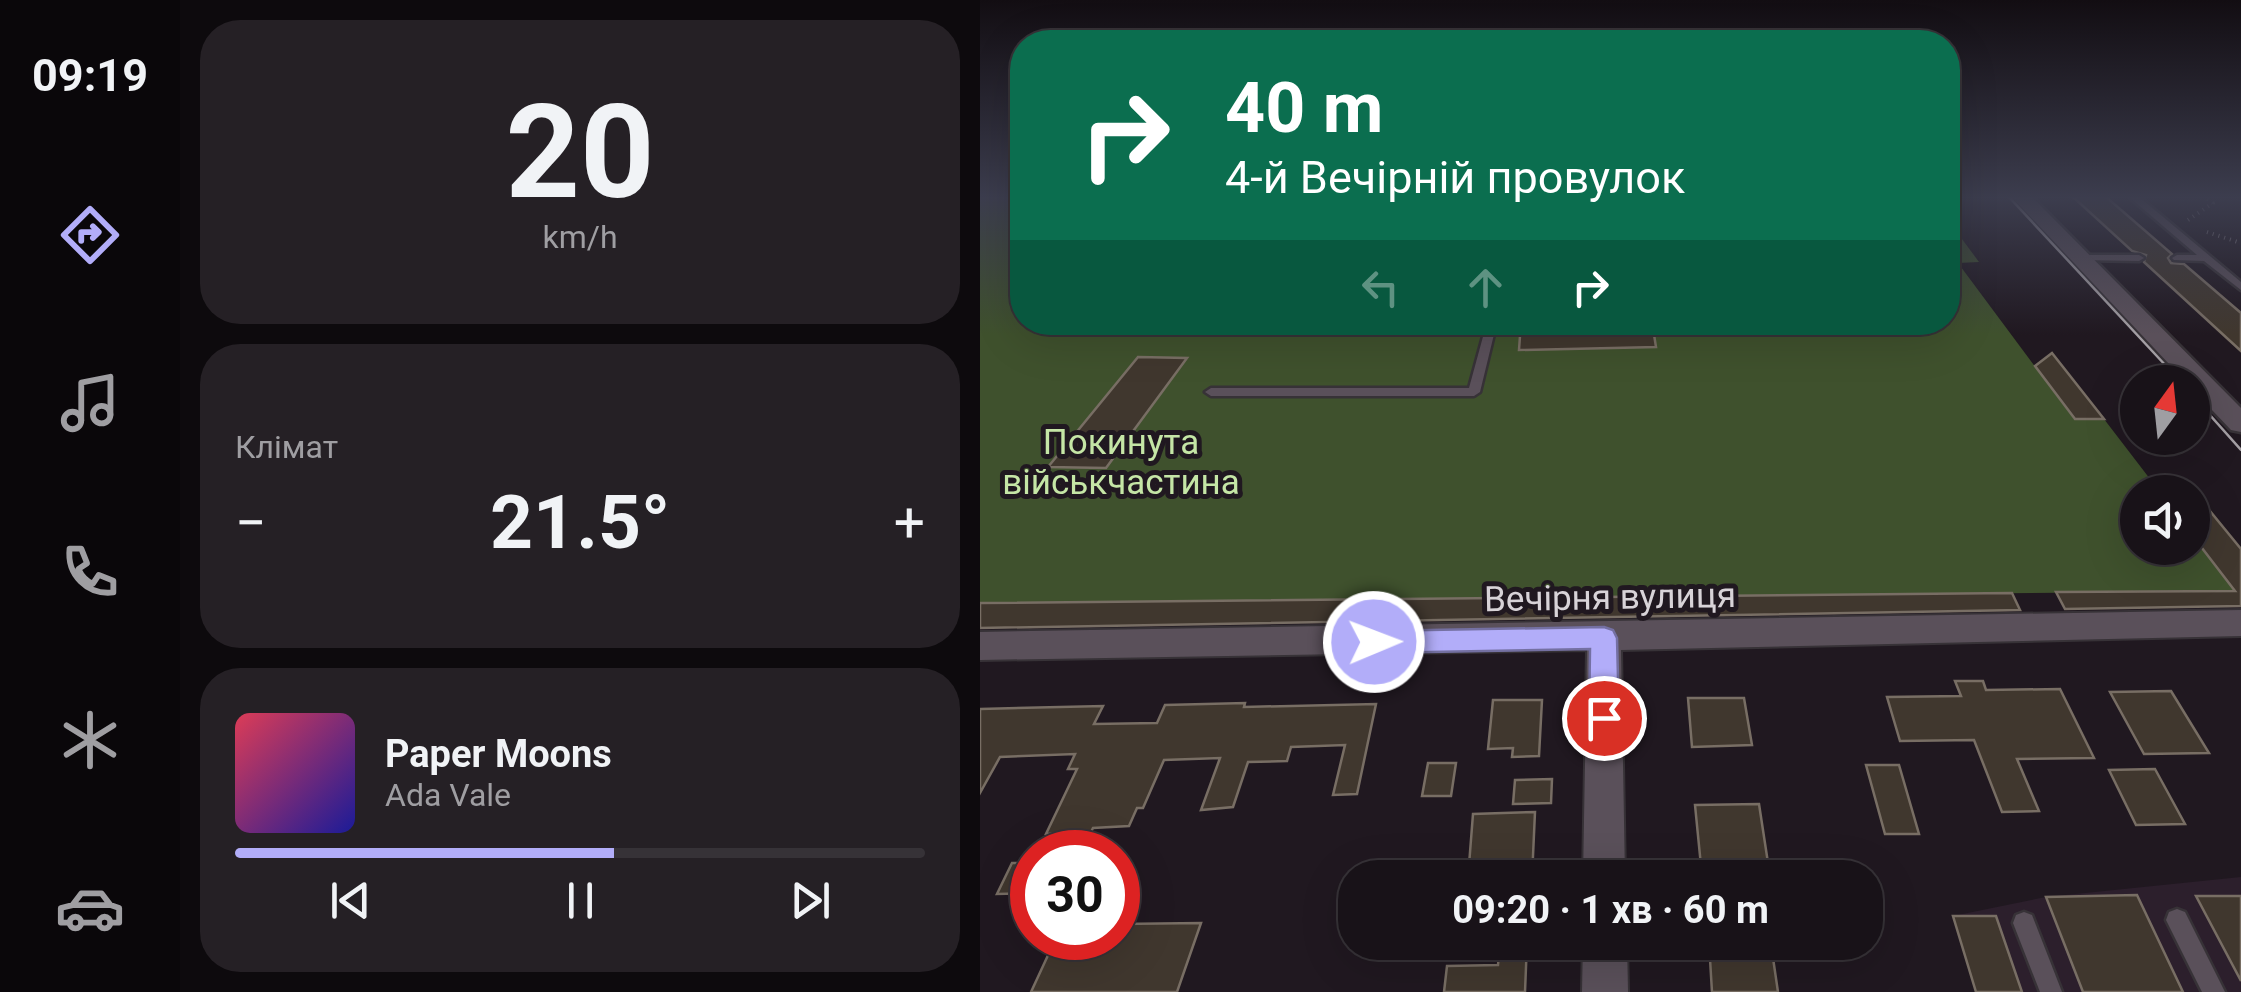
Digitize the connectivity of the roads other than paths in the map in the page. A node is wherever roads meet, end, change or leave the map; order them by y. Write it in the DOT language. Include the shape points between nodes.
graph roads {
  1 [pos="2065,242"];
  2 [pos="2187,242"];
  3 [pos="2080,258"];
  4 [pos="2139,258"];
  5 [pos="2177,258"];
  6 [pos="2205,258"];
  7 [pos="2241,287"];
  8 [pos="1489,335"];
  9 [pos="1211,392"];
  10 [pos="2241,424"];
  11 [pos="2241,624"];
  12 [pos="1604,638"];
  13 [pos="980,646"];
  14 [pos="1604,860"];
  15 [pos="2177,920"];
  16 [pos="2024,923"];
  17 [pos="1604,960"];
  18 [pos="1605,992"];
  19 [pos="2051,992"];
  20 [pos="2214,992"];
  1 -- 3 [label="street"];
  2 -- 6 [label="lane"];
  3 -- 4 [label="lane"];
  3 -- 10 [label="street"];
  5 -- 6 [label="lane"];
  6 -- 7 [label="lane"];
  8 -- 9 [label="lane" via="1474,392"];
  11 -- 12 [label="street, Вечірня вулиця"];
  12 -- 13 [label="street, Вечірня вулиця"];
  12 -- 14 [label="street"];
  15 -- 20 [label="lane"];
  16 -- 19 [label="lane"];
  17 -- 18 [label="street"];
}
